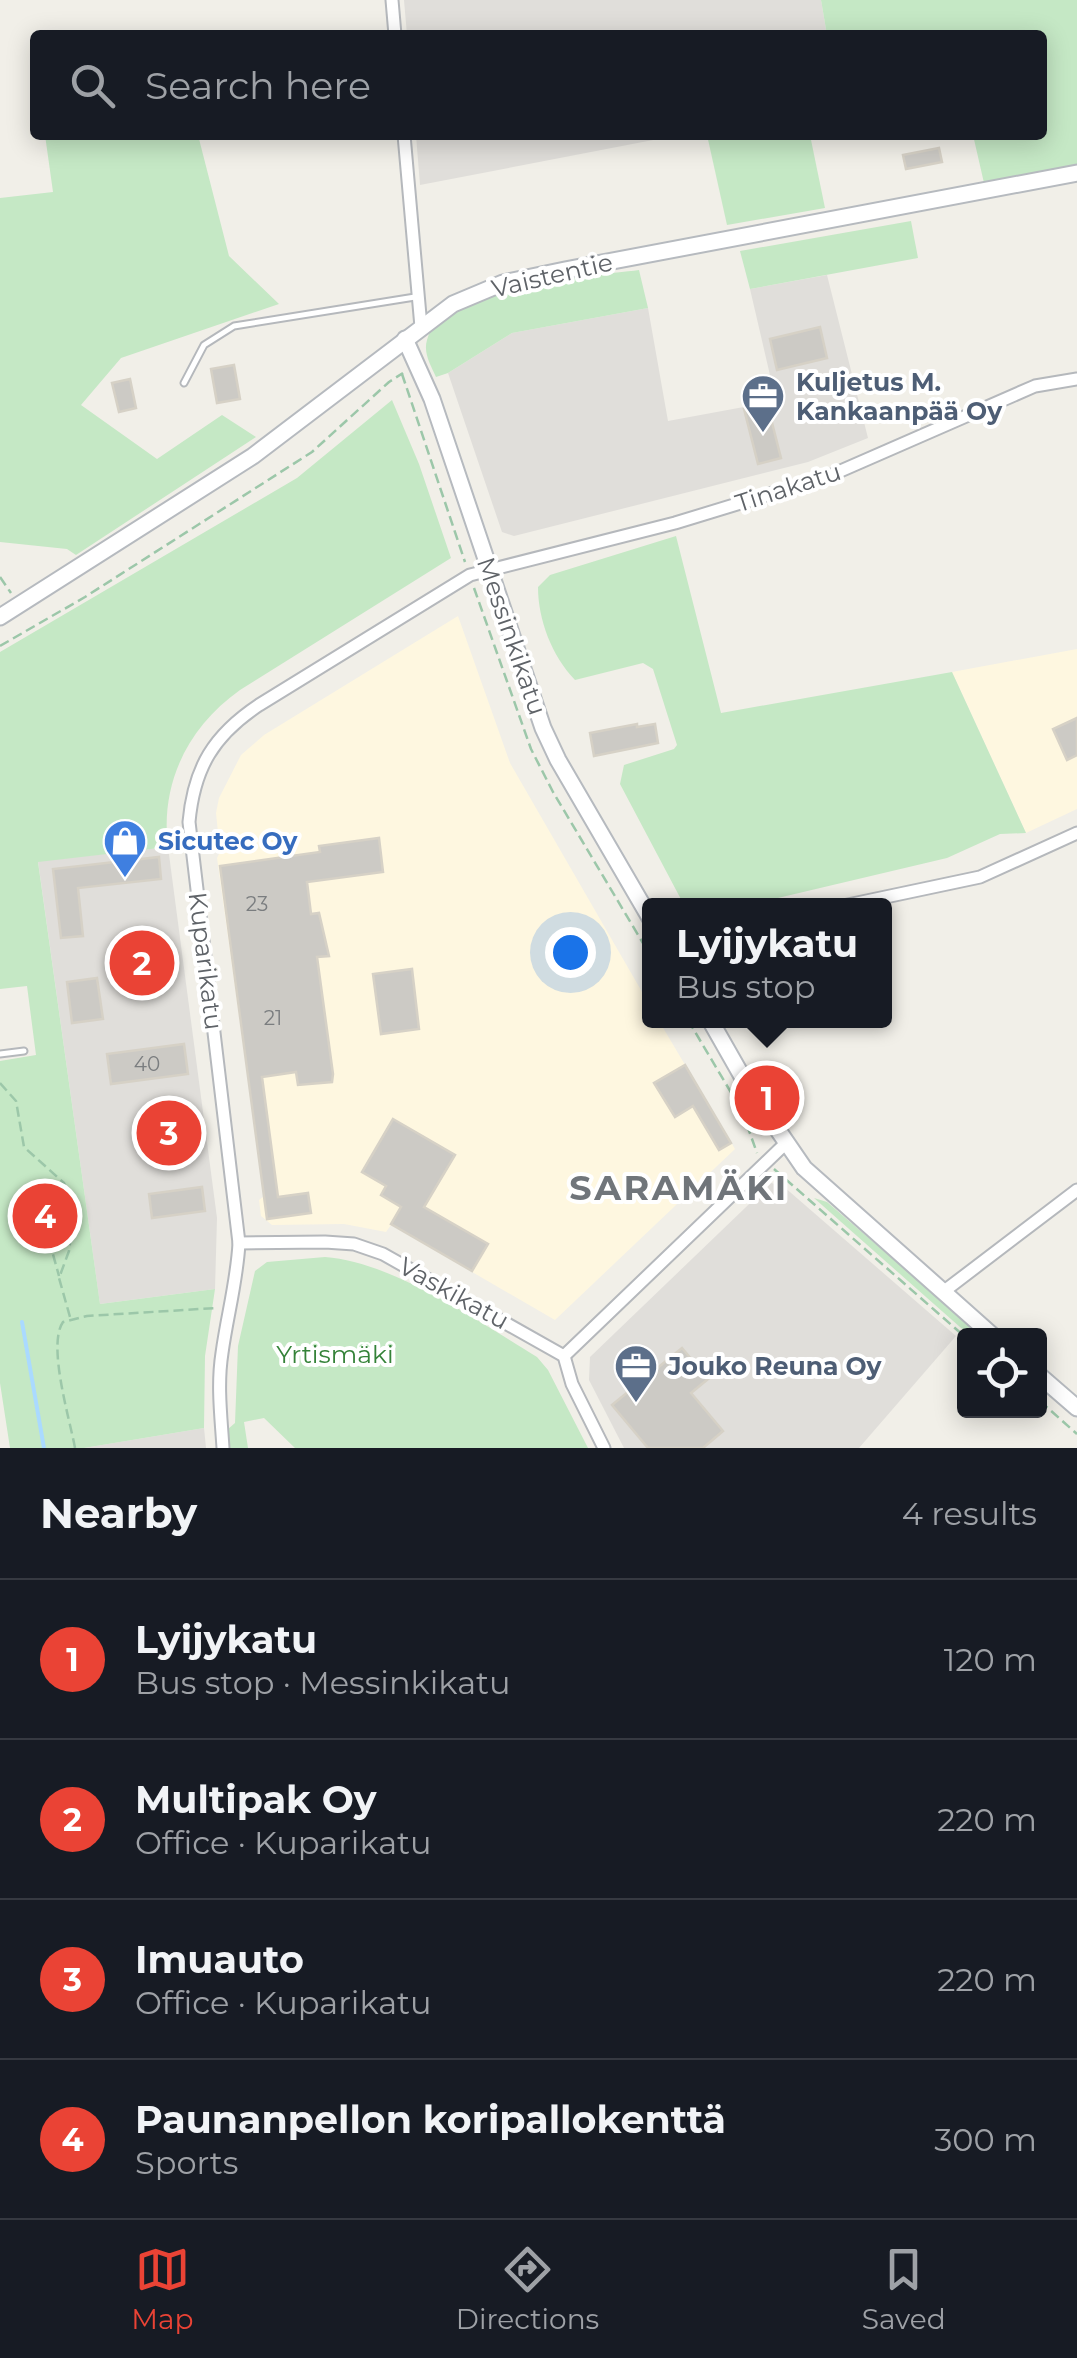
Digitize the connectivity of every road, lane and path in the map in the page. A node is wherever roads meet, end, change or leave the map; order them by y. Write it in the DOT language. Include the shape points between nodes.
graph roads {
  1 [pos="392,0"];
  2 [pos="395,30"];
  3 [pos="404,140"];
  4 [pos="1077,173"];
  5 [pos="418,297"];
  6 [pos="421,327"];
  7 [pos="405,340"];
  8 [pos="418,364"];
  9 [pos="1077,379"];
  10 [pos="184,383"];
  11 [pos="489,570"];
  12 [pos="0,578"];
  13 [pos="19,604"];
  14 [pos="0,617"];
  15 [pos="0,646"];
  16 [pos="1077,833"];
  17 [pos="880,898"];
  18 [pos="642,904"];
  19 [pos="715,1028"];
  20 [pos="24,1051"];
  21 [pos="0,1054"];
  22 [pos="0,1083"];
  23 [pos="785,1144"];
  24 [pos="1077,1190"];
  25 [pos="49,1240"];
  26 [pos="239,1243"];
  27 [pos="59,1278"];
  28 [pos="944,1292"];
  29 [pos="231,1309"];
  30 [pos="70,1318"];
  31 [pos="984,1328"];
  32 [pos="564,1356"];
  33 [pos="1047,1382"];
  34 [pos="1047,1407"];
  35 [pos="1077,1408"];
  36 [pos="1077,1434"];
  37 [pos="75,1448"];
  38 [pos="223,1448"];
  39 [pos="604,1448"];
  1 -- 2 [label="street"];
  3 -- 5 [label="street"];
  4 -- 6 [label="street, Vaistentie" via="503,284 468,296"];
  5 -- 6 [label="street"];
  5 -- 10 [label="lane" via="234,326 204,345"];
  6 -- 7 [label="street, Vaistentie"];
  7 -- 8 [label="street, Messinkikatu"];
  7 -- 13 [label="street, Vaistentie" via="253,456"];
  8 -- 11 [label="street, Messinkikatu"];
  8 -- 15 [label="path" via="312,452"];
  9 -- 11 [label="street, Tinakatu" via="1034,386 830,476"];
  11 -- 18 [label="street, Messinkikatu" via="543,728"];
  11 -- 26 [label="street, Kuparikatu" via="243,716 214,745 195,786 189,822"];
  12 -- 13 [label="path"];
  13 -- 14 [label="street, Vaistentie"];
  16 -- 17 [label="street" via="980,877"];
  19 -- 23 [label="street"];
  20 -- 21 [label="lane"];
  22 -- 27 [label="path" via="16,1101 24,1147 64,1183 75,1203 70,1251"];
  23 -- 28 [label="street" via="815,1180"];
  23 -- 32 [label="street"];
  24 -- 28 [label="street"];
  25 -- 27 [label="path"];
  26 -- 29 [label="street, Kuparikatu"];
  26 -- 32 [label="street, Vaskikatu" via="354,1244 383,1254"];
  27 -- 30 [label="path"];
  28 -- 31 [label="street"];
  29 -- 30 [label="path"];
  29 -- 38 [label="street, Kuparikatu" via="220,1374"];
  30 -- 37 [label="path" via="59,1326 57,1339"];
  32 -- 39 [label="street"];
  33 -- 35 [label="street"];
  34 -- 36 [label="path"];
}
